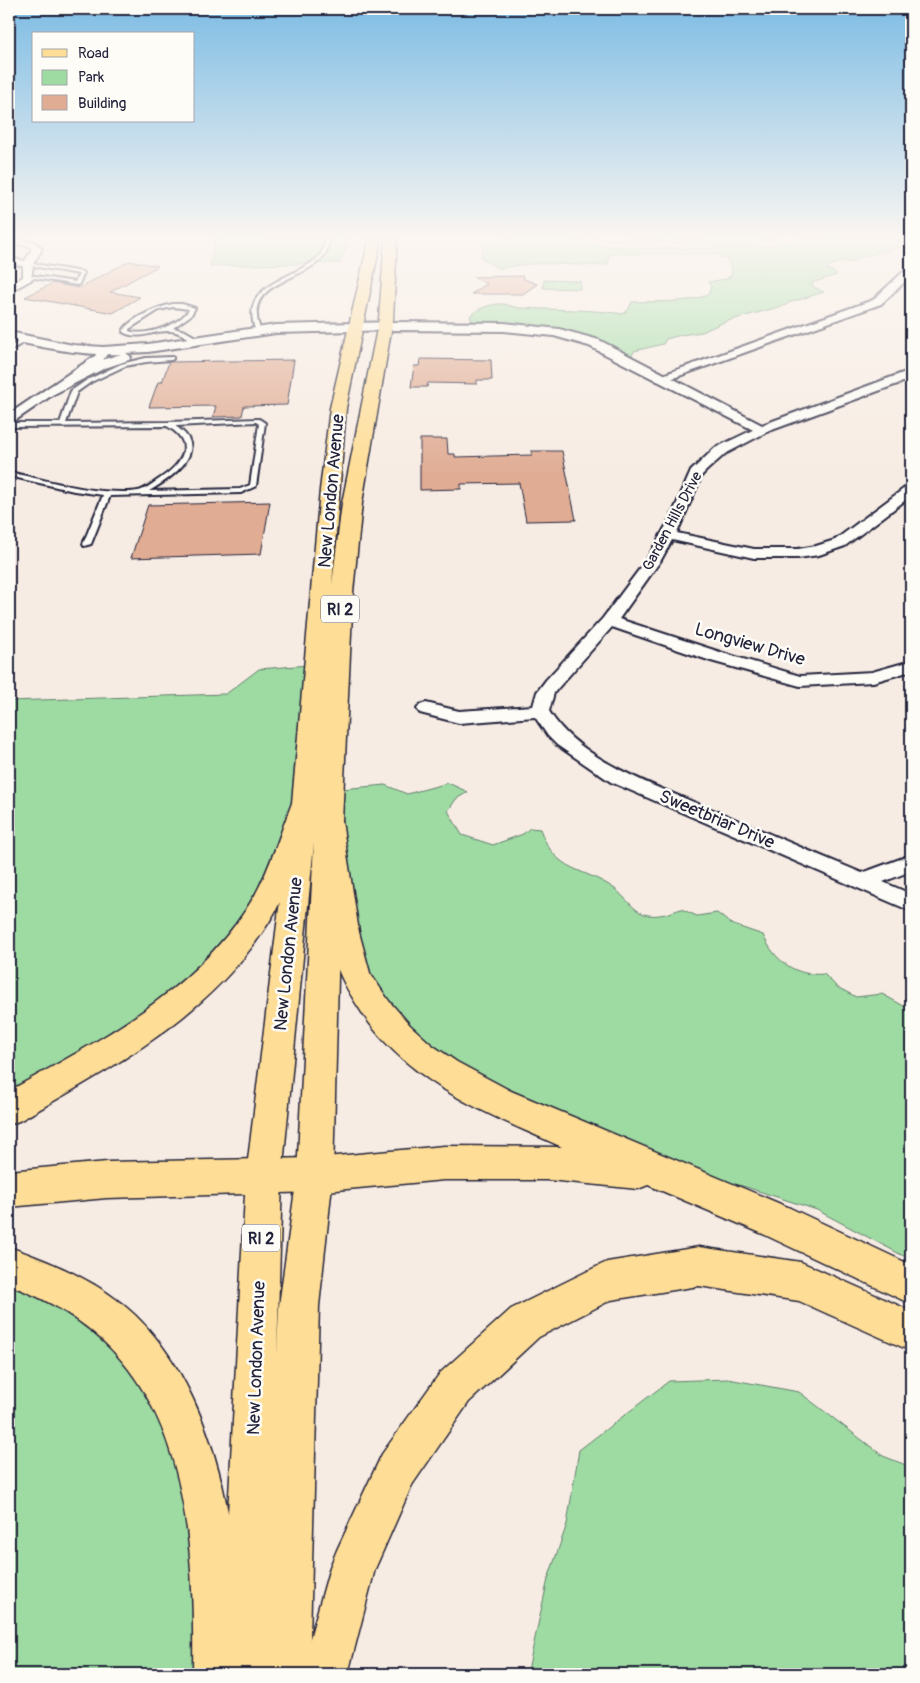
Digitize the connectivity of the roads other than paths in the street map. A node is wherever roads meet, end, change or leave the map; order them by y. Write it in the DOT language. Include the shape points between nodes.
graph roads {
  1 [pos="145,318"];
  2 [pos="185,318"];
  3 [pos="254,318"];
  4 [pos="358,318"];
  5 [pos="385,318"];
  6 [pos="835,318"];
  7 [pos="384,327"];
  8 [pos="169,328"];
  9 [pos="356,328"];
  10 [pos="258,331"];
  11 [pos="9,336"];
  12 [pos="25,340"];
  13 [pos="190,341"];
  14 [pos="9,349"];
  15 [pos="103,351"];
  16 [pos="171,358"];
  17 [pos="911,374"];
  18 [pos="661,379"];
  19 [pos="54,390"];
  20 [pos="9,419"];
  21 [pos="168,424"];
  22 [pos="9,425"];
  23 [pos="62,425"];
  24 [pos="760,430"];
  25 [pos="9,474"];
  26 [pos="911,490"];
  27 [pos="141,493"];
  28 [pos="107,494"];
  29 [pos="669,535"];
  30 [pos="87,544"];
  31 [pos="609,621"];
  32 [pos="911,666"];
  33 [pos="426,709"];
  34 [pos="540,711"];
  35 [pos="317,812"];
  36 [pos="911,862"];
  37 [pos="862,882"];
  38 [pos="911,903"];
  39 [pos="9,1109"];
  40 [pos="662,1174"];
  41 [pos="315,1175"];
  42 [pos="264,1176"];
  43 [pos="9,1190"];
  44 [pos="9,1266"];
  45 [pos="911,1285"];
  46 [pos="911,1331"];
  47 [pos="217,1674"];
  48 [pos="240,1674"];
  49 [pos="285,1674"];
  50 [pos="324,1674"];
  1 -- 8 [label="lane" via="126,332 140,335"];
  2 -- 8 [label="lane"];
  3 -- 10 [label="lane"];
  4 -- 9 [label="main road, New London Avenue / RI 2"];
  5 -- 7 [label="main road, New London Avenue / RI 2"];
  6 -- 18 [label="street"];
  7 -- 9 [label="street"];
  7 -- 18 [label="street" via="514,328 555,332 589,341"];
  7 -- 35 [label="main road, New London Avenue / RI 2" via="352,503"];
  8 -- 13 [label="lane" via="184,333"];
  9 -- 10 [label="street"];
  9 -- 35 [label="main road, New London Avenue / RI 2" via="338,408 329,490"];
  10 -- 13 [label="street"];
  11 -- 12 [label="street"];
  12 -- 14 [label="lane"];
  12 -- 15 [label="street"];
  13 -- 15 [label="street"];
  13 -- 19 [label="street" via="109,362"];
  15 -- 19 [label="street" via="99,358"];
  16 -- 23 [label="lane" via="123,365 89,381 74,391"];
  17 -- 24 [label="street, Garden Hills Drive"];
  18 -- 24 [label="street"];
  19 -- 20 [label="street"];
  21 -- 23 [label="lane"];
  21 -- 27 [label="lane" via="184,435 184,457 180,466 161,482"];
  21 -- 27 [label="lane" via="260,421 253,486 241,491"];
  22 -- 23 [label="lane"];
  24 -- 29 [label="street, Garden Hills Drive" via="720,451 702,467"];
  25 -- 28 [label="lane"];
  26 -- 29 [label="street" via="840,543 799,554 782,556 744,552"];
  27 -- 28 [label="lane"];
  28 -- 30 [label="lane"];
  29 -- 31 [label="street, Garden Hills Drive"];
  31 -- 32 [label="street, Longview Drive" via="800,681 866,678"];
  31 -- 34 [label="street, Garden Hills Drive" via="552,684"];
  33 -- 34 [label="street" via="459,717"];
  34 -- 37 [label="street, Sweetbriar Drive" via="554,732 581,755 618,777"];
  35 -- 39 [label="main road" via="255,921 224,961 146,1028"];
  35 -- 40 [label="main road" via="354,971 372,1003 400,1038 435,1068 468,1087"];
  35 -- 41 [label="main road, New London Avenue / RI 2"];
  35 -- 42 [label="main road, New London Avenue / RI 2"];
  36 -- 37 [label="street"];
  37 -- 38 [label="street, Sweetbriar Drive"];
  40 -- 41 [label="main road" via="549,1163 501,1162 444,1163"];
  40 -- 45 [label="main road" via="821,1241"];
  41 -- 42 [label="main road"];
  41 -- 49 [label="main road, New London Avenue / RI 2" via="299,1306"];
  42 -- 43 [label="main road" via="107,1180"];
  42 -- 48 [label="main road, New London Avenue / RI 2" via="248,1571"];
  44 -- 47 [label="main road" via="56,1283 82,1298 125,1334 148,1359 164,1385 198,1474 205,1507 216,1591"];
  46 -- 50 [label="main road" via="817,1286 744,1269 667,1269 633,1274 562,1300 500,1341 475,1365 446,1396 401,1462 379,1502 345,1588"];
}
